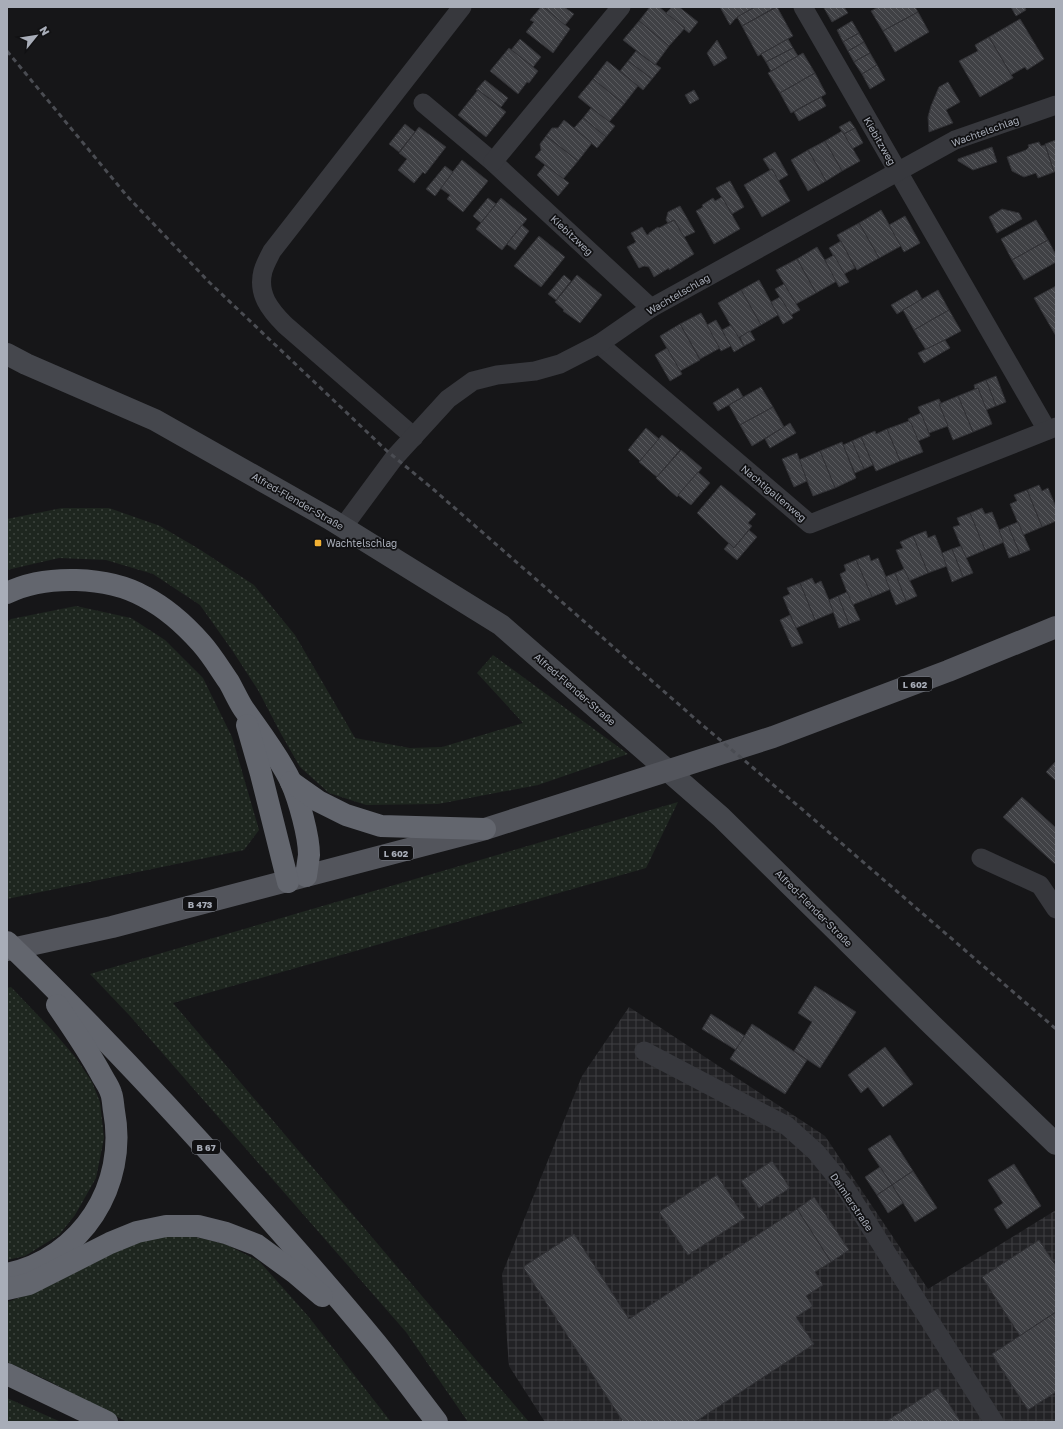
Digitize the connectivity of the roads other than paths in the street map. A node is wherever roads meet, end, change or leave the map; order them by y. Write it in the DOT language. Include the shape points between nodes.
graph roads {
  1 [pos="462,7"];
  2 [pos="621,7"];
  3 [pos="803,7"];
  4 [pos="423,103"];
  5 [pos="1056,105"];
  6 [pos="493,162"];
  7 [pos="898,171"];
  8 [pos="651,308"];
  9 [pos="599,344"];
  10 [pos="7,354"];
  11 [pos="1051,428"];
  12 [pos="414,437"];
  13 [pos="343,527"];
  14 [pos="7,593"];
  15 [pos="1056,627"];
  16 [pos="241,705"];
  17 [pos="291,782"];
  18 [pos="485,829"];
  19 [pos="981,858"];
  20 [pos="297,879"];
  21 [pos="1056,909"];
  22 [pos="7,928"];
  23 [pos="7,942"];
  24 [pos="7,950"];
  25 [pos="26,961"];
  26 [pos="644,1052"];
  27 [pos="1056,1144"];
  28 [pos="7,1274"];
  29 [pos="7,1289"];
  30 [pos="376,1343"];
  31 [pos="7,1374"];
  32 [pos="107,1422"];
  33 [pos="438,1422"];
  34 [pos="994,1422"];
  1 -- 12 [label="street" via="272,251 263,272 262,291 271,310"];
  2 -- 6 [label="street"];
  3 -- 7 [label="street, Kiebitzweg"];
  4 -- 6 [label="street, Kiebitzweg"];
  5 -- 7 [label="street, Wachtelschlag" via="955,140"];
  6 -- 8 [label="street, Kiebitzweg"];
  7 -- 8 [label="street, Wachtelschlag"];
  7 -- 11 [label="street, Nachtigallenweg"];
  8 -- 9 [label="street, Wachtelschlag"];
  9 -- 11 [label="street, Nachtigallenweg" via="810,524"];
  9 -- 12 [label="street, Wachtelschlag" via="560,364 535,371 497,374 473,381 448,399"];
  10 -- 13 [label="street, Alfred-Flender-Straße" via="155,420"];
  12 -- 13 [label="street, Wachtelschlag" via="394,458"];
  13 -- 27 [label="street, Alfred-Flender-Straße" via="501,625 720,817"];
  14 -- 16 [label="highway" via="44,582 74,580 122,588 144,596 166,610 201,643 229,682"];
  15 -- 18 [label="main road, L 602" via="773,737"];
  16 -- 17 [label="highway"];
  16 -- 20 [label="highway" via="261,774"];
  17 -- 18 [label="highway" via="318,801 346,815 381,826"];
  17 -- 20 [label="highway" via="309,854"];
  18 -- 20 [label="main road, L 602"];
  19 -- 21 [label="street" via="1040,886"];
  20 -- 24 [label="main road, B 473" via="112,927"];
  22 -- 25 [label="highway"];
  23 -- 25 [label="highway, B 67"];
  25 -- 28 [label="highway" via="90,1054 111,1092 117,1126 116,1154 110,1181 96,1212 81,1232 63,1249"];
  25 -- 30 [label="highway, B 67" via="147,1083 293,1245"];
  26 -- 34 [label="street, Daimlerstraße" via="787,1126 816,1152 846,1189"];
  29 -- 30 [label="highway" via="29,1284 137,1232 166,1226 198,1226 256,1245 295,1273"];
  30 -- 33 [label="highway, B 67"];
  31 -- 32 [label="highway"];
}
